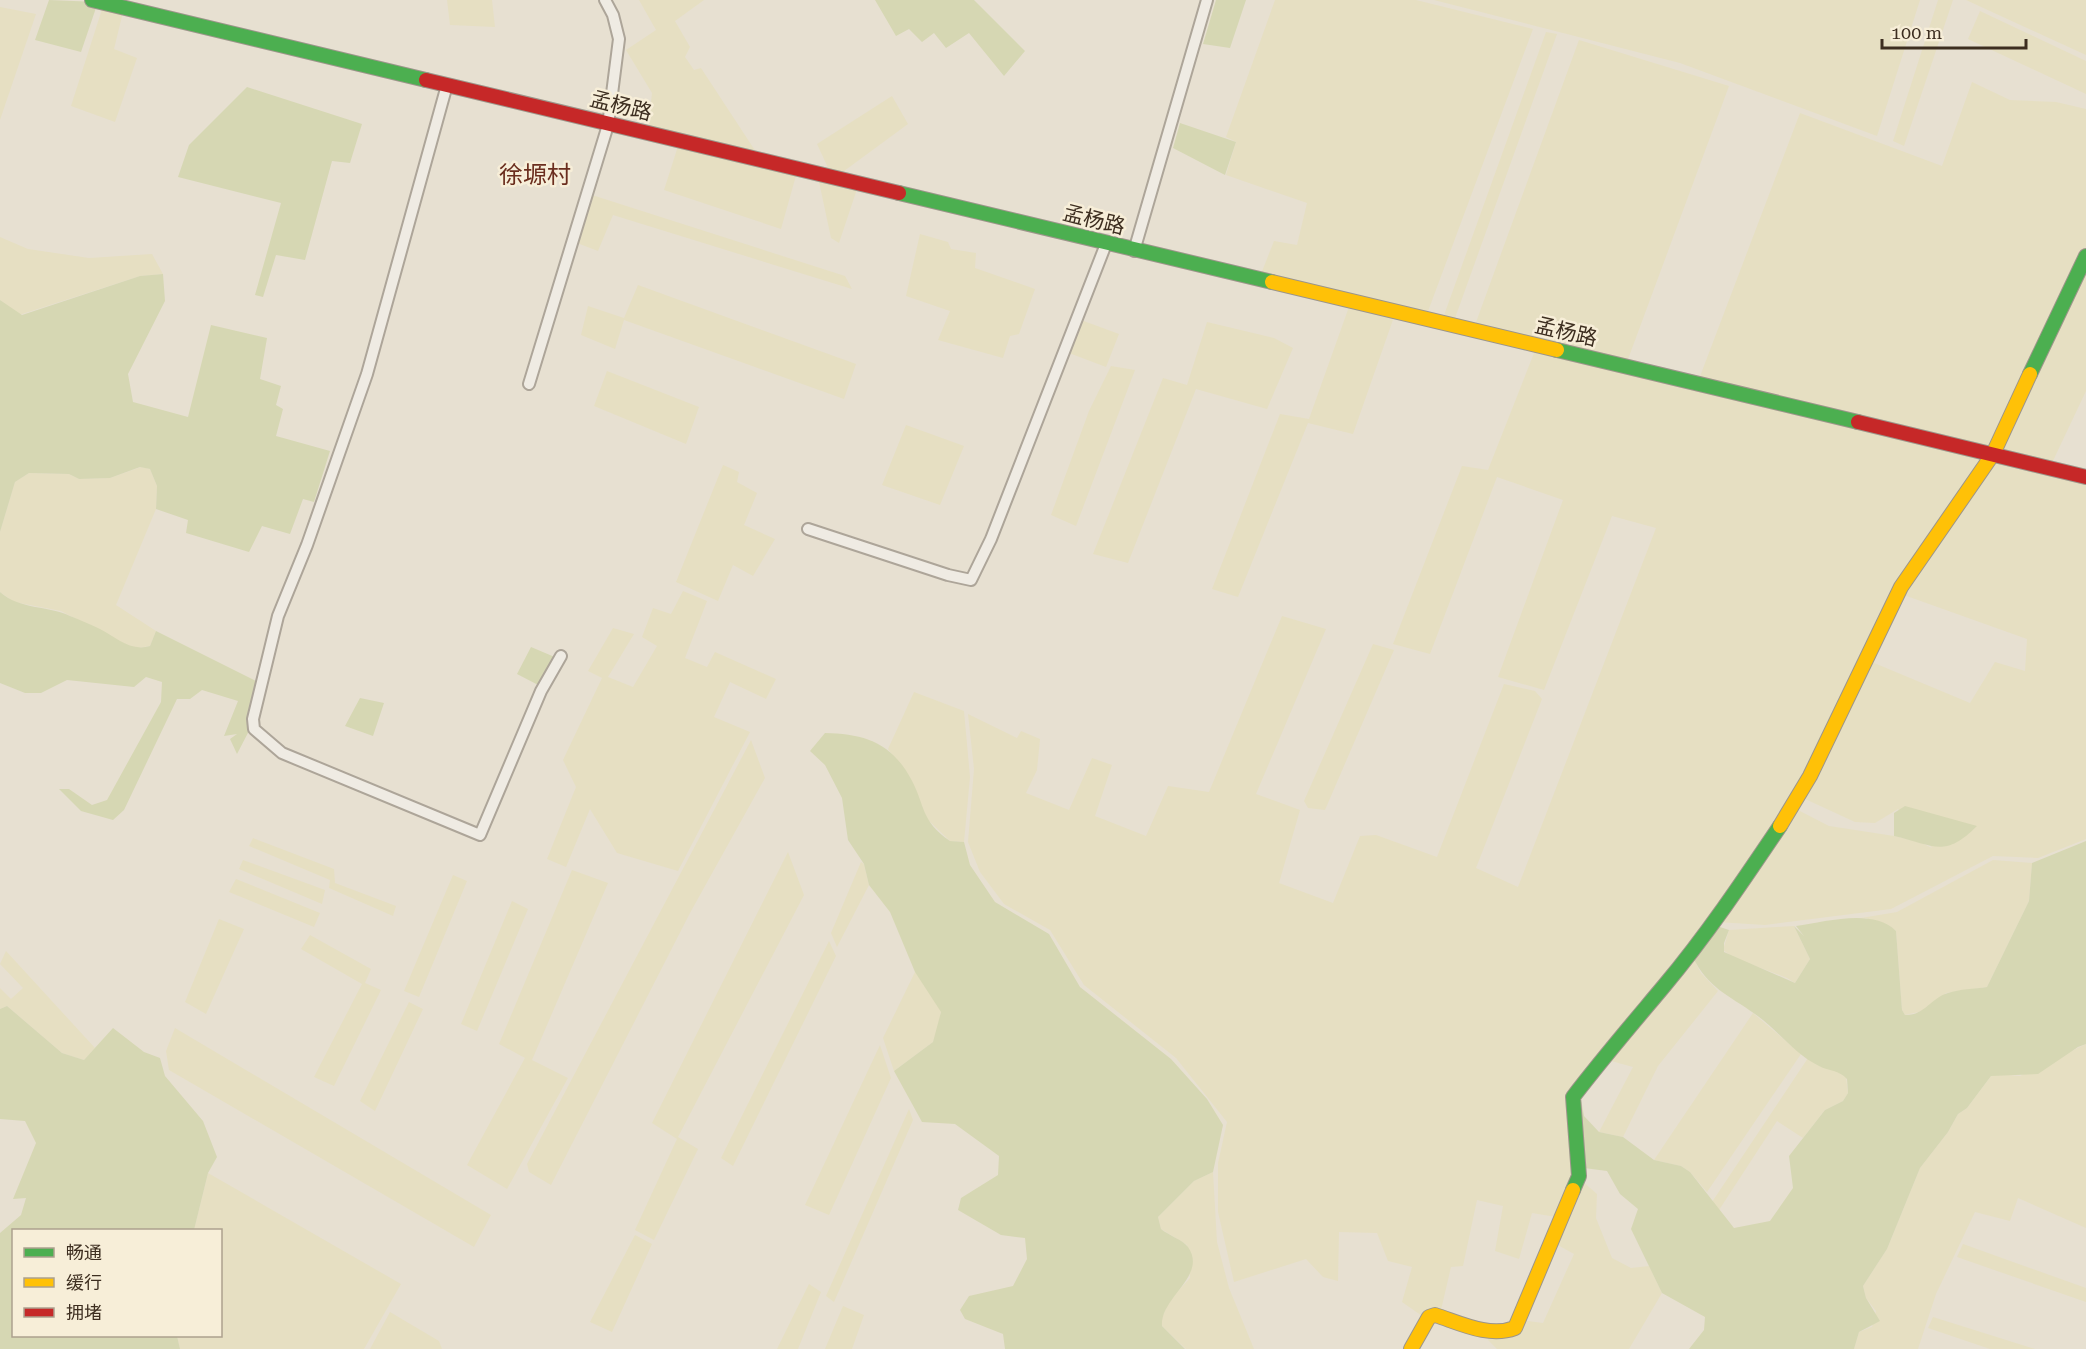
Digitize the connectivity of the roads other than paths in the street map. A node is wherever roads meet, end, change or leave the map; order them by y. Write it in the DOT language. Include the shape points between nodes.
graph roads {
  1 [pos="92,0"];
  2 [pos="605,0"];
  3 [pos="1207,0"];
  4 [pos="447,86"];
  5 [pos="608,124"];
  6 [pos="1106,244"];
  7 [pos="1134,251"];
  8 [pos="2086,256"];
  9 [pos="529,384"];
  10 [pos="1993,454"];
  11 [pos="2086,477"];
  12 [pos="808,529"];
  13 [pos="561,656"];
  14 [pos="1411,1349"];
  1 -- 4 [label="street, 孟杨路"];
  2 -- 5 [label="street" via="619,39"];
  3 -- 7 [label="street"];
  4 -- 5 [label="street, 孟杨路"];
  4 -- 13 [label="street" via="367,374 279,615 254,729 282,753 480,835 541,691"];
  5 -- 6 [label="street, 孟杨路"];
  5 -- 9 [label="street"];
  6 -- 7 [label="street, 孟杨路"];
  6 -- 12 [label="street" via="971,580"];
  7 -- 10 [label="street, 孟杨路"];
  8 -- 10 [label="street"];
  10 -- 11 [label="street, 孟杨路"];
  10 -- 14 [label="street" via="1901,587 1810,776 1785,819 1664,986 1573,1097 1579,1176 1515,1328 1508,1333 1493,1332 1435,1315 1429,1317"];
}
